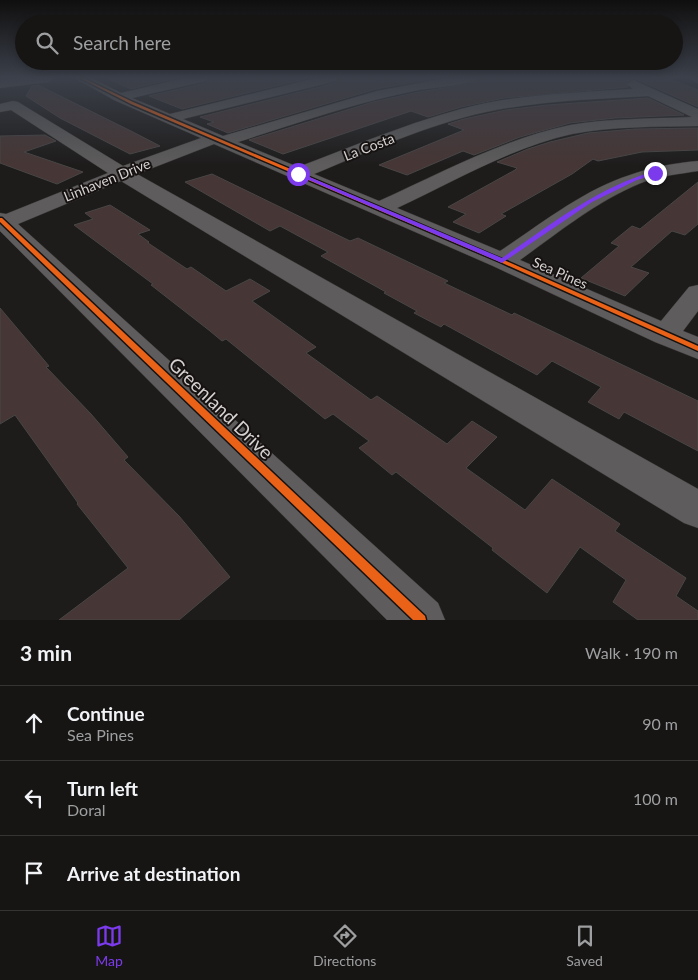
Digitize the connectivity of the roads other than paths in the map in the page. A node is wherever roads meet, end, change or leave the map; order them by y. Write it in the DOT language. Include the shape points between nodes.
graph roads {
  1 [pos="16,107"];
  2 [pos="143,107"];
  3 [pos="215,107"];
  4 [pos="332,107"];
  5 [pos="495,107"];
  6 [pos="682,107"];
  7 [pos="698,114"];
  8 [pos="170,118"];
  9 [pos="698,121"];
  10 [pos="218,140"];
  11 [pos="698,166"];
  12 [pos="121,173"];
  13 [pos="298,174"];
  14 [pos="379,209"];
  15 [pos="2,221"];
  16 [pos="502,261"];
  17 [pos="698,293"];
  18 [pos="665,334"];
  19 [pos="698,349"];
  20 [pos="698,510"];
  21 [pos="421,620"];
  1 -- 12 [label="street"];
  2 -- 8 [label="street, Sea Pines"];
  3 -- 8 [label="street"];
  4 -- 10 [label="street, Linhaven Drive"];
  5 -- 13 [label="street, La Costa" via="464,112"];
  6 -- 7 [label="street"];
  8 -- 10 [label="street, Sea Pines"];
  9 -- 14 [label="street" via="609,125 571,130 520,144"];
  10 -- 12 [label="street, Linhaven Drive"];
  10 -- 13 [label="street, Sea Pines"];
  11 -- 16 [label="street" via="635,179 590,201"];
  12 -- 15 [label="street, Linhaven Drive"];
  12 -- 20 [label="street"];
  13 -- 14 [label="street, Sea Pines"];
  14 -- 16 [label="street, Sea Pines"];
  15 -- 21 [label="street, Greenland Drive"];
  16 -- 18 [label="street, Sea Pines"];
  17 -- 18 [label="street"];
  18 -- 19 [label="street, Sea Pines"];
}
